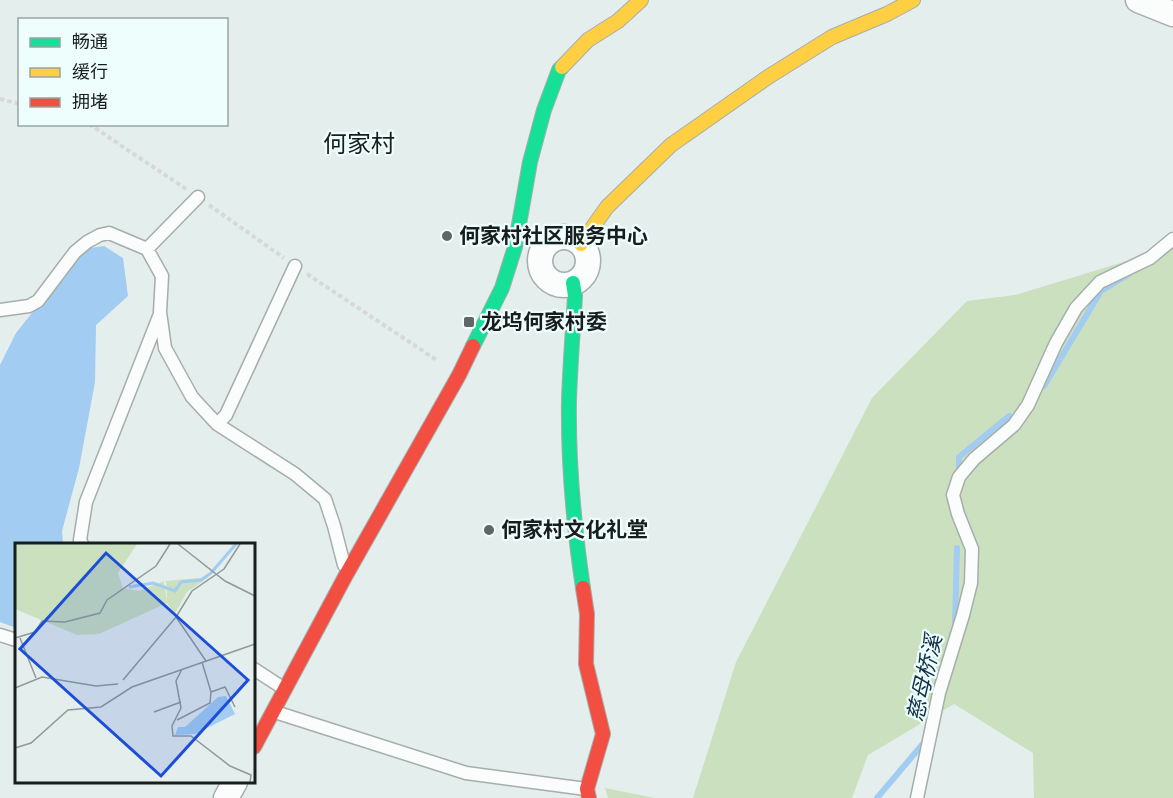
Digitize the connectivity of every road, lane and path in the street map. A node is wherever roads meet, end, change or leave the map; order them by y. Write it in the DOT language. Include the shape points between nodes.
graph roads {
  1 [pos="641,0"];
  2 [pos="913,0"];
  3 [pos="1138,0"];
  4 [pos="1173,14"];
  5 [pos="0,99"];
  6 [pos="18,104"];
  7 [pos="92,126"];
  8 [pos="198,197"];
  9 [pos="1173,239"];
  10 [pos="581,244"];
  11 [pos="515,247"];
  12 [pos="147,249"];
  13 [pos="541,258"];
  14 [pos="295,266"];
  15 [pos="573,283"];
  16 [pos="0,310"];
  17 [pos="160,312"];
  18 [pos="459,375"];
  19 [pos="217,424"];
  20 [pos="82,543"];
  21 [pos="346,575"];
  22 [pos="0,635"];
  23 [pos="15,640"];
  24 [pos="255,670"];
  25 [pos="284,689"];
  26 [pos="273,711"];
  27 [pos="255,745"];
  28 [pos="234,783"];
  29 [pos="588,793"];
  30 [pos="226,798"];
  31 [pos="917,798"];
  1 -- 11 [label="street" via="588,40 559,69 530,162"];
  2 -- 10 [label="street" via="832,37 671,146 607,207"];
  3 -- 4 [label="street"];
  5 -- 6 [label="path"];
  7 -- 8 [label="path"];
  8 -- 12 [label="lane"];
  8 -- 14 [label="path"];
  9 -- 31 [label="lane" via="1150,258 1100,282 1071,317 1028,405 1014,424 959,477 954,495 972,549 970,584 939,693"];
  10 -- 13 [label="street" via="557,238 548,243"];
  10 -- 15 [label="street" via="588,264"];
  11 -- 13 [label="street"];
  11 -- 18 [label="street" via="502,288"];
  12 -- 16 [label="lane" via="109,233 100,235 75,252 38,301"];
  12 -- 17 [label="lane" via="162,276"];
  13 -- 15 [label="street" via="550,280 557,284"];
  14 -- 18 [label="path"];
  14 -- 19 [label="lane" via="226,416"];
  15 -- 29 [label="street" via="570,466 587,614 586,664 603,734"];
  17 -- 19 [label="lane" via="165,348 192,397"];
  17 -- 20 [label="lane" via="86,502"];
  18 -- 21 [label="street"];
  19 -- 21 [label="lane" via="295,474 324,499"];
  21 -- 25 [label="street"];
  22 -- 23 [label="lane"];
  24 -- 25 [label="lane"];
  25 -- 26 [label="street"];
  26 -- 27 [label="street"];
  26 -- 29 [label="lane" via="466,773"];
  28 -- 30 [label="street"];
}
